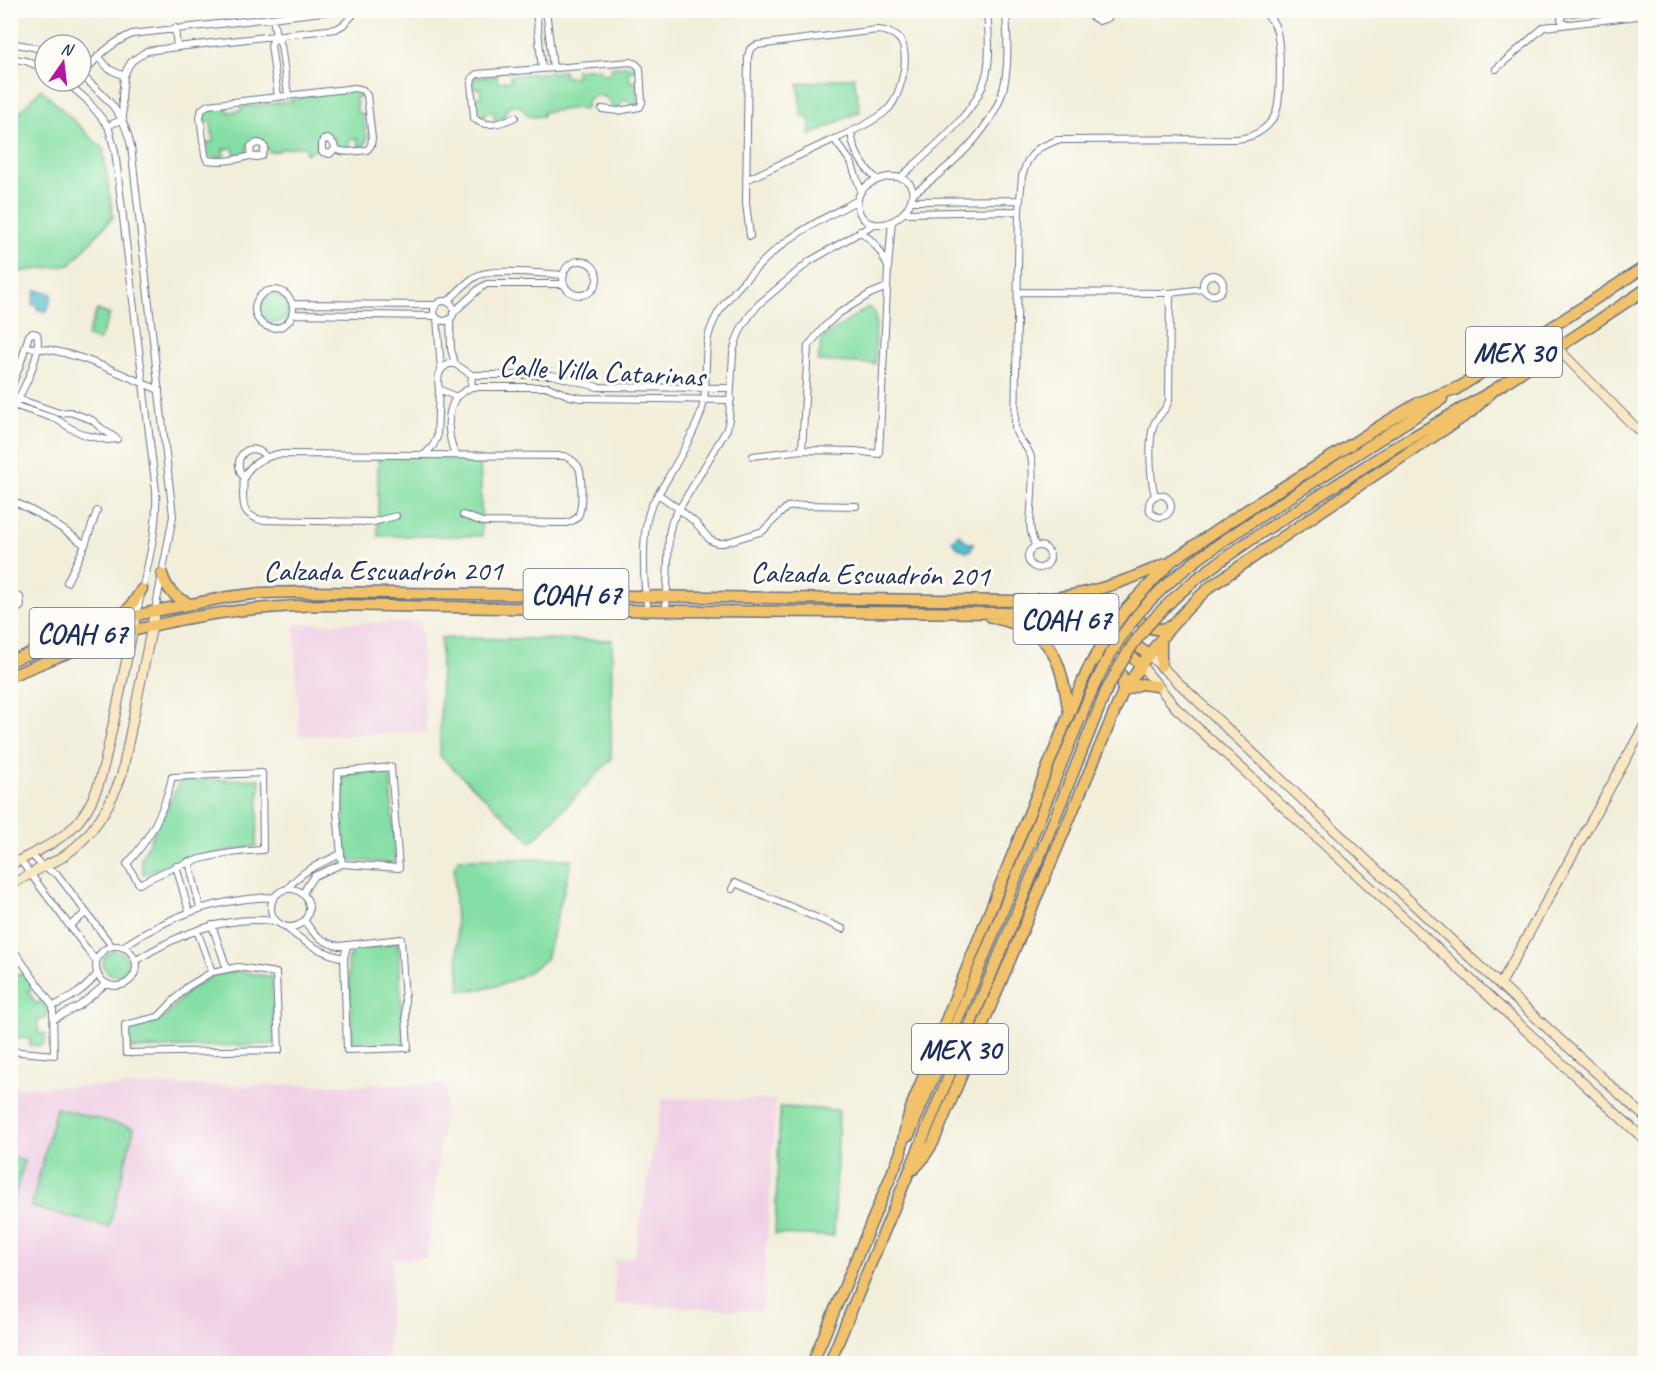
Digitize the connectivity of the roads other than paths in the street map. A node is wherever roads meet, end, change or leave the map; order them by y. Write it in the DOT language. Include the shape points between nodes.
graph roads {
  1 [pos="341,10"];
  2 [pos="382,10"];
  3 [pos="536,10"];
  4 [pos="546,10"];
  5 [pos="987,10"];
  6 [pos="1006,10"];
  7 [pos="1089,10"];
  8 [pos="1112,10"];
  9 [pos="1262,10"];
  10 [pos="1594,10"];
  11 [pos="1605,10"];
  12 [pos="359,11"];
  13 [pos="309,12"];
  14 [pos="1646,15"];
  15 [pos="352,16"];
  16 [pos="273,19"];
  17 [pos="1606,20"];
  18 [pos="1563,24"];
  19 [pos="174,28"];
  20 [pos="276,35"];
  21 [pos="10,43"];
  22 [pos="177,46"];
  23 [pos="33,47"];
  24 [pos="98,56"];
  25 [pos="10,58"];
  26 [pos="93,62"];
  27 [pos="33,64"];
  28 [pos="284,67"];
  29 [pos="274,68"];
  30 [pos="553,68"];
  31 [pos="542,69"];
  32 [pos="1496,69"];
  33 [pos="124,76"];
  34 [pos="93,87"];
  35 [pos="79,93"];
  36 [pos="288,95"];
  37 [pos="278,97"];
  38 [pos="602,109"];
  39 [pos="515,117"];
  40 [pos="123,119"];
  41 [pos="108,126"];
  42 [pos="851,132"];
  43 [pos="834,140"];
  44 [pos="335,149"];
  45 [pos="250,156"];
  46 [pos="858,158"];
  47 [pos="851,162"];
  48 [pos="901,177"];
  49 [pos="877,179"];
  50 [pos="746,180"];
  51 [pos="861,191"];
  52 [pos="912,197"];
  53 [pos="858,200"];
  54 [pos="1020,200"];
  55 [pos="975,201"];
  56 [pos="975,211"];
  57 [pos="1019,211"];
  58 [pos="903,213"];
  59 [pos="892,221"];
  60 [pos="874,224"];
  61 [pos="860,231"];
  62 [pos="750,236"];
  63 [pos="1646,266"];
  64 [pos="888,268"];
  65 [pos="564,275"];
  66 [pos="564,284"];
  67 [pos="887,286"];
  68 [pos="1203,289"];
  69 [pos="1646,289"];
  70 [pos="1017,292"];
  71 [pos="1170,293"];
  72 [pos="447,302"];
  73 [pos="292,304"];
  74 [pos="436,305"];
  75 [pos="292,314"];
  76 [pos="451,316"];
  77 [pos="436,317"];
  78 [pos="26,343"];
  79 [pos="38,345"];
  80 [pos="1557,348"];
  81 [pos="455,364"];
  82 [pos="441,370"];
  83 [pos="472,375"];
  84 [pos="143,383"];
  85 [pos="471,387"];
  86 [pos="1459,387"];
  87 [pos="705,388"];
  88 [pos="731,388"];
  89 [pos="439,389"];
  90 [pos="10,390"];
  91 [pos="159,390"];
  92 [pos="1494,390"];
  93 [pos="10,396"];
  94 [pos="456,397"];
  95 [pos="19,398"];
  96 [pos="705,399"];
  97 [pos="730,400"];
  98 [pos="13,405"];
  99 [pos="10,413"];
  100 [pos="1646,435"];
  101 [pos="802,450"];
  102 [pos="425,454"];
  103 [pos="455,455"];
  104 [pos="266,456"];
  105 [pos="753,456"];
  106 [pos="244,478"];
  107 [pos="658,494"];
  108 [pos="1155,495"];
  109 [pos="10,500"];
  110 [pos="856,506"];
  111 [pos="679,509"];
  112 [pos="96,511"];
  113 [pos="463,515"];
  114 [pos="396,516"];
  115 [pos="85,545"];
  116 [pos="1035,546"];
  117 [pos="1173,560"];
  118 [pos="162,574"];
  119 [pos="67,582"];
  120 [pos="142,589"];
  121 [pos="10,593"];
  122 [pos="645,595"];
  123 [pos="667,595"];
  124 [pos="1137,597"];
  125 [pos="1021,601"];
  126 [pos="191,604"];
  127 [pos="10,607"];
  128 [pos="648,610"];
  129 [pos="155,611"];
  130 [pos="666,611"];
  131 [pos="976,614"];
  132 [pos="136,616"];
  133 [pos="117,620"];
  134 [pos="153,625"];
  135 [pos="1171,626"];
  136 [pos="132,631"];
  137 [pos="1109,633"];
  138 [pos="1161,640"];
  139 [pos="1149,655"];
  140 [pos="10,661"];
  141 [pos="1090,665"];
  142 [pos="1141,665"];
  143 [pos="1161,666"];
  144 [pos="1171,675"];
  145 [pos="10,676"];
  146 [pos="1158,687"];
  147 [pos="1123,692"];
  148 [pos="1069,716"];
  149 [pos="1646,723"];
  150 [pos="71,829"];
  151 [pos="80,842"];
  152 [pos="31,854"];
  153 [pos="341,854"];
  154 [pos="189,861"];
  155 [pos="15,862"];
  156 [pos="342,864"];
  157 [pos="176,866"];
  158 [pos="43,867"];
  159 [pos="310,868"];
  160 [pos="30,875"];
  161 [pos="314,876"];
  162 [pos="10,885"];
  163 [pos="287,889"];
  164 [pos="732,889"];
  165 [pos="303,894"];
  166 [pos="274,897"];
  167 [pos="200,908"];
  168 [pos="189,912"];
  169 [pos="86,913"];
  170 [pos="275,921"];
  171 [pos="305,921"];
  172 [pos="212,925"];
  173 [pos="69,926"];
  174 [pos="286,927"];
  175 [pos="843,929"];
  176 [pos="197,930"];
  177 [pos="318,937"];
  178 [pos="10,945"];
  179 [pos="111,945"];
  180 [pos="310,946"];
  181 [pos="347,946"];
  182 [pos="122,947"];
  183 [pos="344,958"];
  184 [pos="96,961"];
  185 [pos="135,961"];
  186 [pos="227,969"];
  187 [pos="212,972"];
  188 [pos="97,974"];
  189 [pos="106,984"];
  190 [pos="1500,985"];
  191 [pos="74,996"];
  192 [pos="53,1006"];
  193 [pos="79,1006"];
  194 [pos="54,1019"];
  195 [pos="10,1051"];
  196 [pos="1646,1118"];
  197 [pos="1646,1142"];
  198 [pos="900,1156"];
  199 [pos="908,1176"];
  200 [pos="812,1364"];
  201 [pos="829,1364"];
  1 -- 13 [label="street"];
  1 -- 15 [label="street"];
  2 -- 12 [label="street"];
  3 -- 31 [label="street"];
  4 -- 30 [label="street"];
  5 -- 48 [label="street" via="988,61 978,95 961,119"];
  6 -- 52 [label="street" via="1007,70 998,108 970,145"];
  7 -- 8 [label="street" via="1099,21 1108,18"];
  9 -- 54 [label="street" via="1276,26 1279,37 1279,100 1274,117 1263,129 1247,138 1235,139 1057,140 1039,148 1027,162"];
  10 -- 18 [label="street" via="1563,14"];
  11 -- 17 [label="street"];
  12 -- 15 [label="street"];
  13 -- 16 [label="street"];
  14 -- 17 [label="street"];
  15 -- 20 [label="street" via="336,28"];
  16 -- 19 [label="street"];
  16 -- 20 [label="street"];
  17 -- 18 [label="street"];
  18 -- 32 [label="street" via="1539,31"];
  19 -- 22 [label="street"];
  19 -- 24 [label="street" via="132,34"];
  20 -- 22 [label="street"];
  20 -- 28 [label="street"];
  20 -- 29 [label="street" via="271,45"];
  21 -- 23 [label="street"];
  22 -- 33 [label="street" via="139,55"];
  24 -- 26 [label="street"];
  24 -- 33 [label="street" via="109,69"];
  25 -- 27 [label="street"];
  28 -- 29 [label="street"];
  28 -- 36 [label="street"];
  29 -- 37 [label="street"];
  30 -- 31 [label="street"];
  30 -- 38 [label="street" via="636,64 640,68 640,107 627,111"];
  31 -- 39 [label="street" via="473,77 474,118 478,122 501,123"];
  33 -- 40 [label="street"];
  34 -- 40 [label="street"];
  35 -- 41 [label="street"];
  36 -- 37 [label="street"];
  36 -- 44 [label="street" via="363,90 367,95 371,145 366,150 351,152"];
  37 -- 45 [label="street" via="208,105 202,109 207,160"];
  40 -- 41 [label="street"];
  40 -- 91 [label="street" via="131,146"];
  41 -- 84 [label="street" via="115,151"];
  42 -- 43 [label="street"];
  42 -- 46 [label="street"];
  42 -- 50 [label="street" via="882,114 896,98 905,55 903,44 894,34 877,30 757,45 747,57"];
  43 -- 47 [label="street"];
  43 -- 50 [label="street"];
  46 -- 47 [label="street"];
  46 -- 49 [label="street"];
  47 -- 51 [label="street"];
  48 -- 49 [label="street"];
  48 -- 52 [label="street" via="910,184"];
  49 -- 51 [label="street"];
  50 -- 62 [label="street"];
  51 -- 53 [label="street"];
  52 -- 55 [label="street"];
  52 -- 58 [label="street"];
  53 -- 60 [label="street" via="863,219"];
  53 -- 87 [label="street" via="806,228 768,256 721,307 708,338"];
  54 -- 55 [label="street"];
  54 -- 57 [label="street"];
  55 -- 56 [label="street"];
  56 -- 57 [label="street"];
  56 -- 58 [label="street"];
  57 -- 70 [label="street"];
  58 -- 59 [label="street"];
  59 -- 60 [label="street"];
  59 -- 64 [label="street"];
  60 -- 61 [label="street"];
  61 -- 64 [label="street" via="878,247"];
  61 -- 88 [label="street" via="810,261 759,304 741,327 736,341"];
  63 -- 86 [label="main road, MEX 30"];
  64 -- 67 [label="street"];
  65 -- 66 [label="street"];
  65 -- 66 [label="street" via="569,266 584,262 593,267 597,277 591,291 581,295"];
  65 -- 72 [label="street" via="483,273"];
  66 -- 76 [label="street" via="487,284"];
  67 -- 101 [label="street" via="838,314 808,346"];
  67 -- 101 [label="street" via="879,454"];
  68 -- 71 [label="street"];
  69 -- 80 [label="main road, MEX 30"];
  70 -- 71 [label="street"];
  70 -- 116 [label="street" via="1015,428 1032,462 1030,523"];
  71 -- 108 [label="street" via="1169,400 1151,438"];
  72 -- 74 [label="street"];
  72 -- 76 [label="street" via="453,307"];
  73 -- 74 [label="street"];
  73 -- 75 [label="street"];
  73 -- 75 [label="street" via="286,294 274,290 259,297 255,309 259,320 274,328 286,324"];
  74 -- 77 [label="street"];
  75 -- 77 [label="street"];
  76 -- 77 [label="street" via="444,321"];
  76 -- 81 [label="street, Calle Villa Catarinas"];
  77 -- 82 [label="street"];
  78 -- 79 [label="street"];
  78 -- 79 [label="street" via="32,333 37,334"];
  78 -- 90 [label="street"];
  79 -- 84 [label="street"];
  79 -- 95 [label="street"];
  80 -- 92 [label="main road, MEX 30"];
  80 -- 100 [label="main road"];
  81 -- 82 [label="street"];
  81 -- 83 [label="street"];
  82 -- 89 [label="street"];
  83 -- 85 [label="street"];
  83 -- 87 [label="street, Calle Villa Catarinas" via="552,375 598,387"];
  84 -- 91 [label="street"];
  84 -- 120 [label="street" via="157,512"];
  85 -- 94 [label="street"];
  85 -- 96 [label="street, Calle Villa Catarinas" via="548,387 581,398"];
  86 -- 117 [label="main road" via="1418,403 1388,421"];
  86 -- 198 [label="main road, MEX 30, bridge" via="1216,545 1165,586 1137,615 1094,686"];
  87 -- 88 [label="street, Calle Villa Catarinas"];
  87 -- 96 [label="street"];
  88 -- 97 [label="street"];
  89 -- 94 [label="street"];
  89 -- 102 [label="street" via="439,429 433,446"];
  91 -- 118 [label="street" via="173,516"];
  92 -- 135 [label="main road" via="1470,412 1211,586"];
  92 -- 199 [label="main road, MEX 30, bridge" via="1392,449 1202,574 1164,608 1136,641 1106,691"];
  93 -- 95 [label="street"];
  94 -- 103 [label="street, Calle Villa Catarinas" via="448,428"];
  95 -- 98 [label="street"];
  95 -- 98 [label="street" via="92,420 117,439 85,435 56,419"];
  96 -- 97 [label="street, Calle Villa Catarinas"];
  96 -- 107 [label="street" via="697,425"];
  97 -- 111 [label="street" via="727,429"];
  98 -- 99 [label="street"];
  101 -- 105 [label="street"];
  102 -- 103 [label="street"];
  102 -- 104 [label="street"];
  103 -- 113 [label="street" via="565,456 575,463 581,475 581,507 572,521 483,522"];
  104 -- 106 [label="street"];
  104 -- 106 [label="street" via="254,449 242,454 239,467"];
  106 -- 114 [label="street" via="243,505 247,513 261,520 373,522"];
  107 -- 111 [label="street"];
  107 -- 122 [label="street" via="645,526"];
  109 -- 115 [label="street" via="57,524"];
  110 -- 111 [label="street" via="787,507 763,531 724,543 710,540"];
  111 -- 123 [label="street" via="669,534"];
  112 -- 115 [label="street"];
  115 -- 119 [label="street"];
  117 -- 124 [label="main road"];
  117 -- 125 [label="main road" via="1099,589"];
  118 -- 126 [label="main road" via="172,593"];
  118 -- 129 [label="street"];
  120 -- 132 [label="street"];
  120 -- 133 [label="main road"];
  121 -- 127 [label="street" via="20,597 21,602 18,608"];
  122 -- 123 [label="main road, Calzada Escuadrón 201 / COAH 67"];
  122 -- 126 [label="main road, Calzada Escuadrón 201 / COAH 67" via="310,592 261,593"];
  122 -- 128 [label="street"];
  123 -- 125 [label="main road, Calzada Escuadrón 201 / COAH 67"];
  123 -- 130 [label="street"];
  124 -- 135 [label="main road" via="1136,614 1147,627 1155,630"];
  124 -- 137 [label="main road"];
  125 -- 137 [label="main road, Calzada Escuadrón 201 / COAH 67" via="1076,612"];
  126 -- 129 [label="main road, Calzada Escuadrón 201 / COAH 67"];
  128 -- 130 [label="main road, Calzada Escuadrón 201 / COAH 67"];
  128 -- 134 [label="main road, Calzada Escuadrón 201 / COAH 67" via="288,605 197,615"];
  129 -- 132 [label="main road, Calzada Escuadrón 201 / COAH 67"];
  129 -- 134 [label="main road"];
  130 -- 131 [label="main road, Calzada Escuadrón 201 / COAH 67"];
  131 -- 137 [label="main road, Calzada Escuadrón 201 / COAH 67" via="1053,615"];
  131 -- 148 [label="main road" via="1021,626 1042,638 1064,680"];
  132 -- 133 [label="main road, Calzada Escuadrón 201 / COAH 67"];
  132 -- 136 [label="main road"];
  133 -- 140 [label="main road, Calzada Escuadrón 201 / COAH 67"];
  134 -- 136 [label="main road, Calzada Escuadrón 201 / COAH 67"];
  134 -- 151 [label="main road" via="122,774 108,807"];
  135 -- 138 [label="main road"];
  136 -- 145 [label="main road, Calzada Escuadrón 201 / COAH 67"];
  136 -- 150 [label="main road" via="101,778 84,815"];
  137 -- 139 [label="main road, Calzada Escuadrón 201 / COAH 67"];
  137 -- 141 [label="main road"];
  137 -- 142 [label="main road, Calzada Escuadrón 201 / COAH 67"];
  138 -- 139 [label="main road"];
  138 -- 143 [label="main road"];
  139 -- 142 [label="main road"];
  139 -- 143 [label="main road, COAH 67"];
  141 -- 147 [label="main road" via="1108,663 1117,668 1122,675"];
  141 -- 148 [label="main road"];
  142 -- 146 [label="main road, COAH 67"];
  142 -- 147 [label="main road"];
  143 -- 144 [label="main road, COAH 67"];
  144 -- 146 [label="main road"];
  144 -- 190 [label="main road, COAH 67"];
  146 -- 147 [label="main road" via="1141,684"];
  146 -- 197 [label="main road, COAH 67" via="1176,708"];
  147 -- 199 [label="main road" via="933,1143"];
  148 -- 198 [label="main road" via="912,1105"];
  149 -- 190 [label="main road"];
  150 -- 151 [label="main road"];
  150 -- 152 [label="main road"];
  151 -- 158 [label="main road"];
  152 -- 155 [label="main road"];
  152 -- 158 [label="street"];
  153 -- 156 [label="street"];
  153 -- 156 [label="street" via="338,772 391,767 399,868"];
  153 -- 159 [label="street"];
  154 -- 157 [label="street"];
  154 -- 157 [label="street" via="263,849 262,773 172,777 167,797 142,847 127,864 139,884"];
  154 -- 167 [label="street"];
  155 -- 160 [label="street"];
  156 -- 161 [label="street"];
  157 -- 168 [label="street"];
  158 -- 160 [label="main road"];
  158 -- 169 [label="street" via="57,874"];
  159 -- 161 [label="street"];
  159 -- 163 [label="street"];
  160 -- 162 [label="main road"];
  160 -- 173 [label="street"];
  161 -- 165 [label="street"];
  163 -- 165 [label="street"];
  163 -- 166 [label="street"];
  164 -- 175 [label="street" via="735,883"];
  165 -- 171 [label="street" via="309,904"];
  166 -- 167 [label="street"];
  166 -- 170 [label="street" via="270,909"];
  167 -- 168 [label="street"];
  168 -- 182 [label="street" via="165,921"];
  169 -- 173 [label="street"];
  169 -- 179 [label="street"];
  170 -- 172 [label="street" via="253,919"];
  170 -- 174 [label="street"];
  171 -- 174 [label="street" via="293,928"];
  171 -- 177 [label="street"];
  172 -- 176 [label="street"];
  172 -- 186 [label="street"];
  173 -- 184 [label="street"];
  174 -- 180 [label="street"];
  176 -- 185 [label="street"];
  176 -- 187 [label="street"];
  177 -- 180 [label="street"];
  177 -- 181 [label="street"];
  178 -- 192 [label="street"];
  179 -- 182 [label="street"];
  179 -- 184 [label="street"];
  180 -- 183 [label="street"];
  181 -- 183 [label="street"];
  181 -- 183 [label="street" via="401,939 408,1048 347,1050"];
  182 -- 185 [label="street"];
  184 -- 188 [label="street"];
  185 -- 189 [label="street" via="135,974 126,984"];
  186 -- 187 [label="street"];
  186 -- 187 [label="street" via="276,973 279,1050 126,1053 125,1025 158,1017 187,987"];
  188 -- 189 [label="street"];
  188 -- 191 [label="street"];
  189 -- 193 [label="street"];
  190 -- 196 [label="main road, COAH 67"];
  191 -- 192 [label="street"];
  191 -- 193 [label="street"];
  192 -- 194 [label="street"];
  193 -- 194 [label="street"];
  194 -- 195 [label="street" via="54,1055"];
  198 -- 200 [label="main road, MEX 30"];
  199 -- 201 [label="main road, MEX 30"];
}
